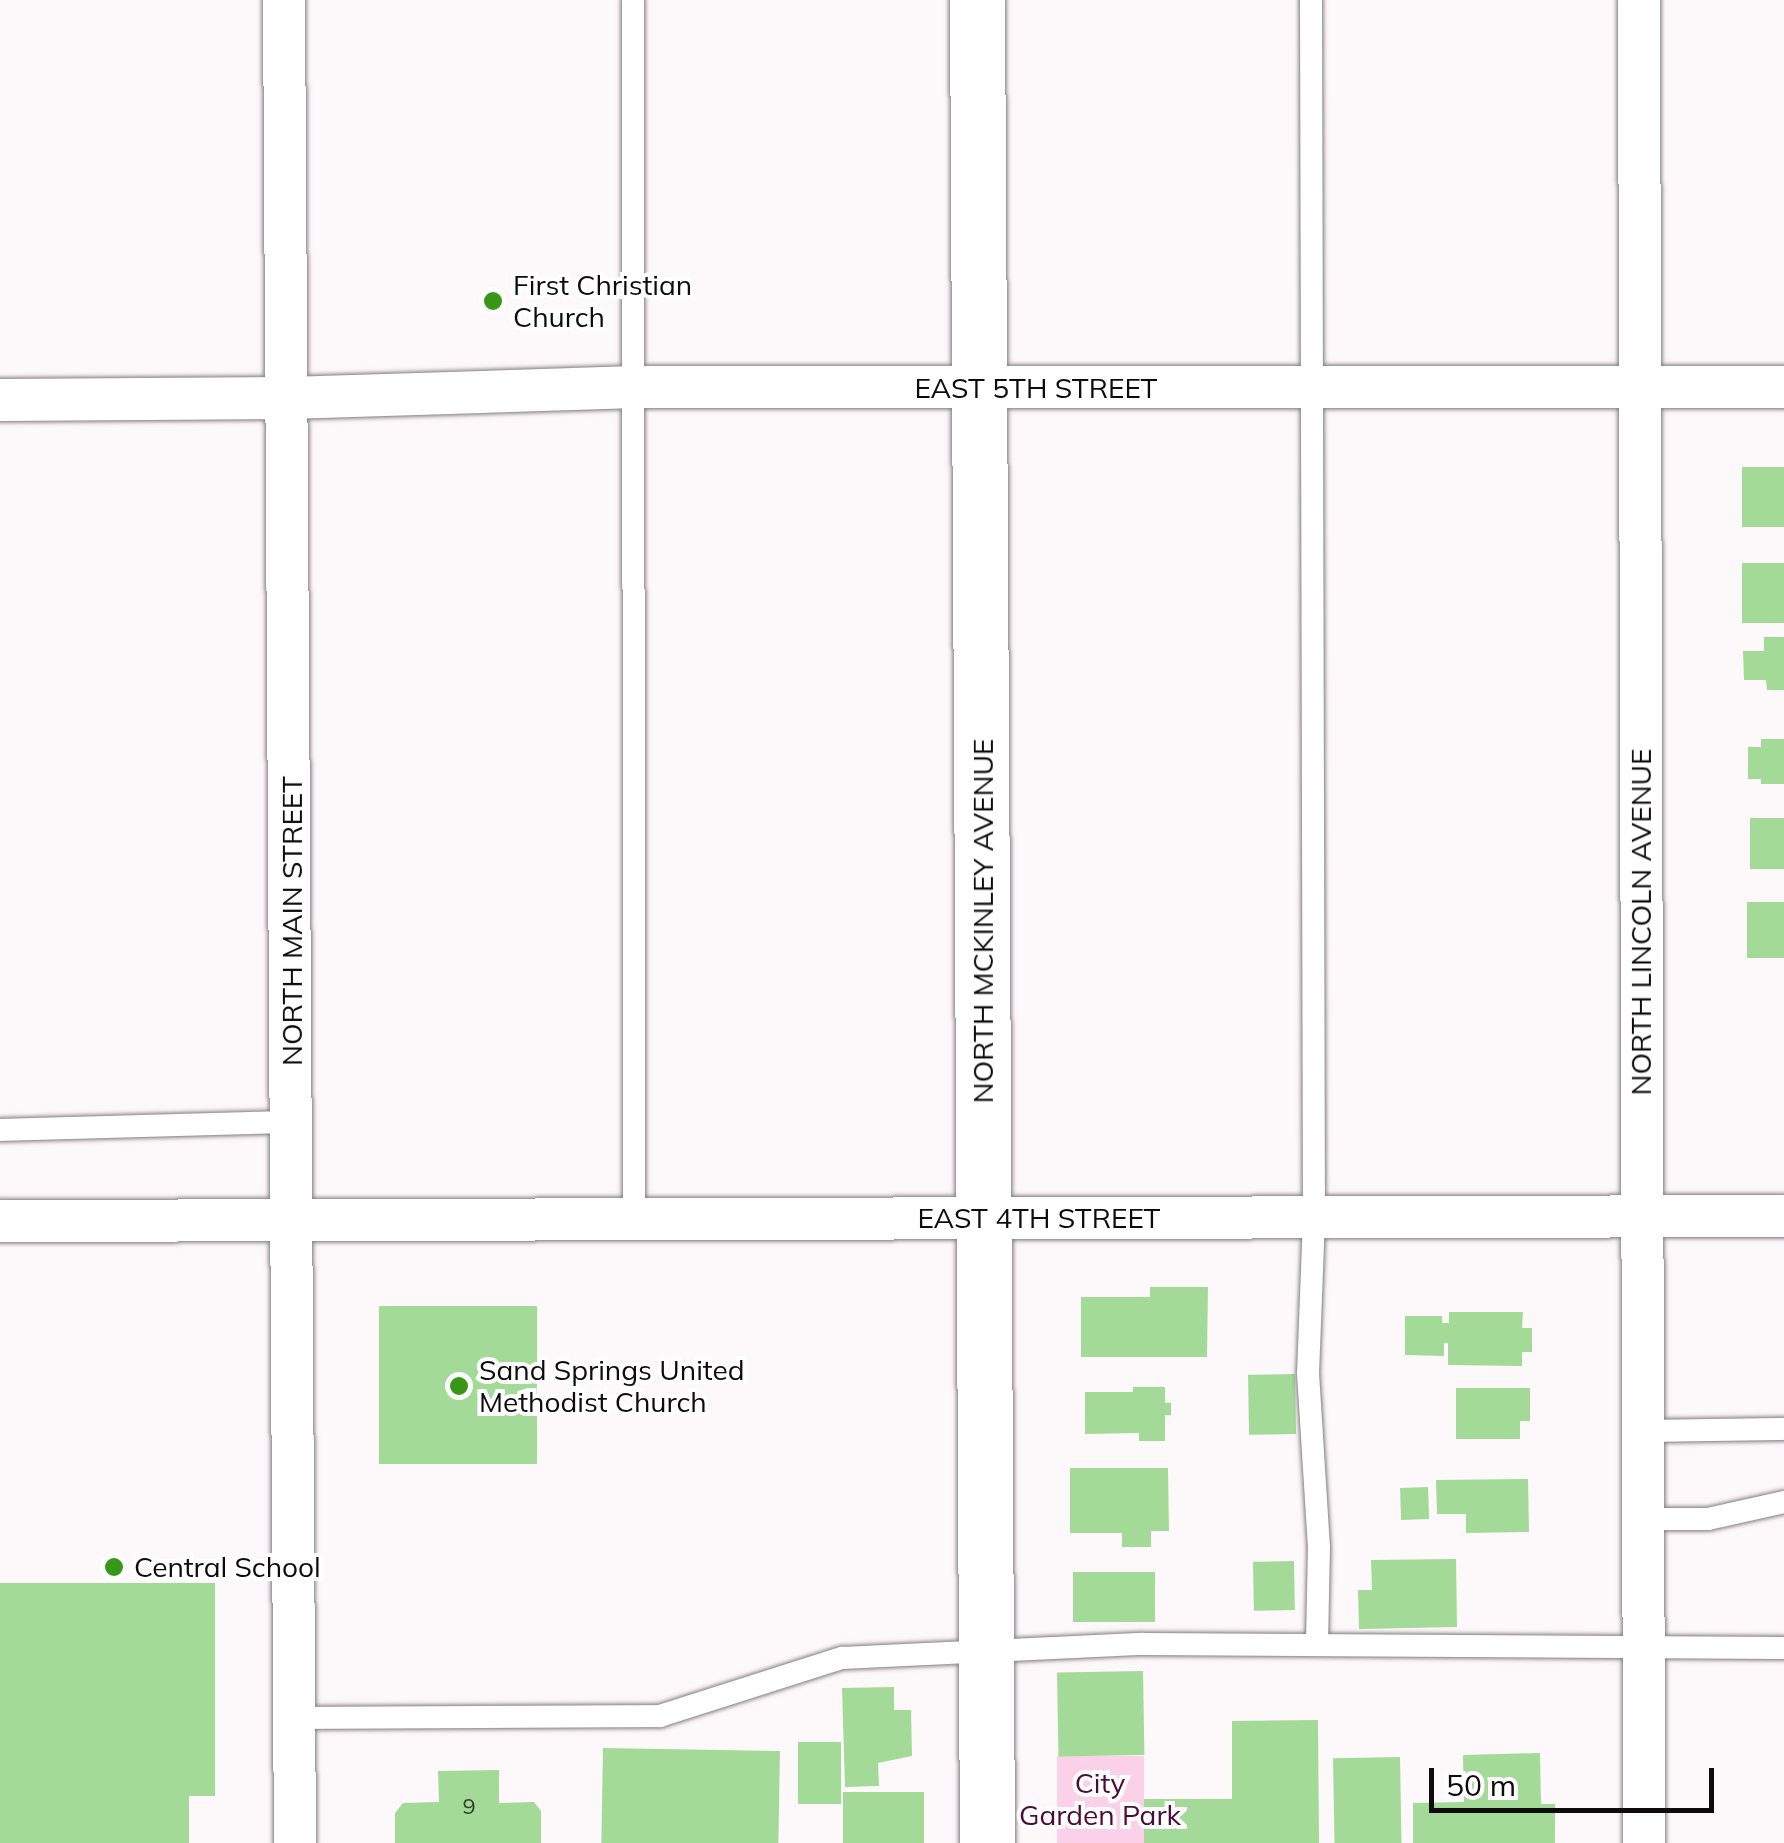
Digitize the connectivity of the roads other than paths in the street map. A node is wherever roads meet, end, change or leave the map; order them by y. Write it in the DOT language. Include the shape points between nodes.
graph roads {
  1 [pos="284,0"];
  2 [pos="633,0"];
  3 [pos="977,0"];
  4 [pos="1311,0"];
  5 [pos="1639,0"];
  6 [pos="1784,387"];
  7 [pos="635,388"];
  8 [pos="982,388"];
  9 [pos="1640,388"];
  10 [pos="1312,389"];
  11 [pos="288,398"];
  12 [pos="0,400"];
  13 [pos="294,1122"];
  14 [pos="0,1130"];
  15 [pos="1641,1216"];
  16 [pos="1784,1216"];
  17 [pos="983,1218"];
  18 [pos="1314,1218"];
  19 [pos="294,1220"];
  20 [pos="634,1220"];
  21 [pos="0,1221"];
  22 [pos="1784,1429"];
  23 [pos="1640,1430"];
  24 [pos="1784,1502"];
  25 [pos="1640,1519"];
  26 [pos="1316,1645"];
  27 [pos="1784,1648"];
  28 [pos="1642,1649"];
  29 [pos="984,1654"];
  30 [pos="297,1718"];
  31 [pos="295,1843"];
  32 [pos="987,1843"];
  33 [pos="1644,1843"];
  1 -- 11 [label="street, NORTH MAIN STREET"];
  2 -- 7 [label="lane"];
  3 -- 8 [label="main road, NORTH MCKINLEY AVENUE"];
  4 -- 10 [label="lane"];
  5 -- 9 [label="street, NORTH LINCOLN AVENUE"];
  6 -- 9 [label="street, EAST 5TH STREET"];
  7 -- 8 [label="street, EAST 5TH STREET"];
  7 -- 11 [label="street, EAST 5TH STREET"];
  7 -- 20 [label="lane"];
  8 -- 10 [label="street, EAST 5TH STREET"];
  8 -- 17 [label="main road, NORTH MCKINLEY AVENUE"];
  9 -- 10 [label="street, EAST 5TH STREET"];
  9 -- 15 [label="street, NORTH LINCOLN AVENUE"];
  10 -- 18 [label="lane"];
  11 -- 12 [label="street, EAST 5TH STREET"];
  11 -- 13 [label="street, NORTH MAIN STREET"];
  13 -- 14 [label="lane"];
  13 -- 19 [label="street, NORTH MAIN STREET"];
  15 -- 16 [label="street, EAST 4TH STREET"];
  15 -- 18 [label="street, EAST 4TH STREET"];
  15 -- 23 [label="street, NORTH LINCOLN AVENUE"];
  17 -- 18 [label="street, EAST 4TH STREET"];
  17 -- 20 [label="street, EAST 4TH STREET"];
  17 -- 29 [label="main road, NORTH MCKINLEY AVENUE"];
  18 -- 26 [label="lane" via="1308,1372"];
  19 -- 20 [label="street, EAST 4TH STREET"];
  19 -- 21 [label="street, EAST 4TH STREET"];
  19 -- 30 [label="street, NORTH MAIN STREET"];
  22 -- 23 [label="lane"];
  23 -- 25 [label="street, NORTH LINCOLN AVENUE"];
  24 -- 25 [label="lane" via="1708,1519"];
  25 -- 28 [label="street, NORTH LINCOLN AVENUE"];
  26 -- 28 [label="lane"];
  26 -- 29 [label="lane" via="1143,1644"];
  27 -- 28 [label="lane"];
  28 -- 33 [label="street, NORTH LINCOLN AVENUE"];
  29 -- 30 [label="lane" via="842,1658 660,1716"];
  29 -- 32 [label="main road, NORTH MCKINLEY AVENUE"];
  30 -- 31 [label="street, NORTH MAIN STREET"];
}
